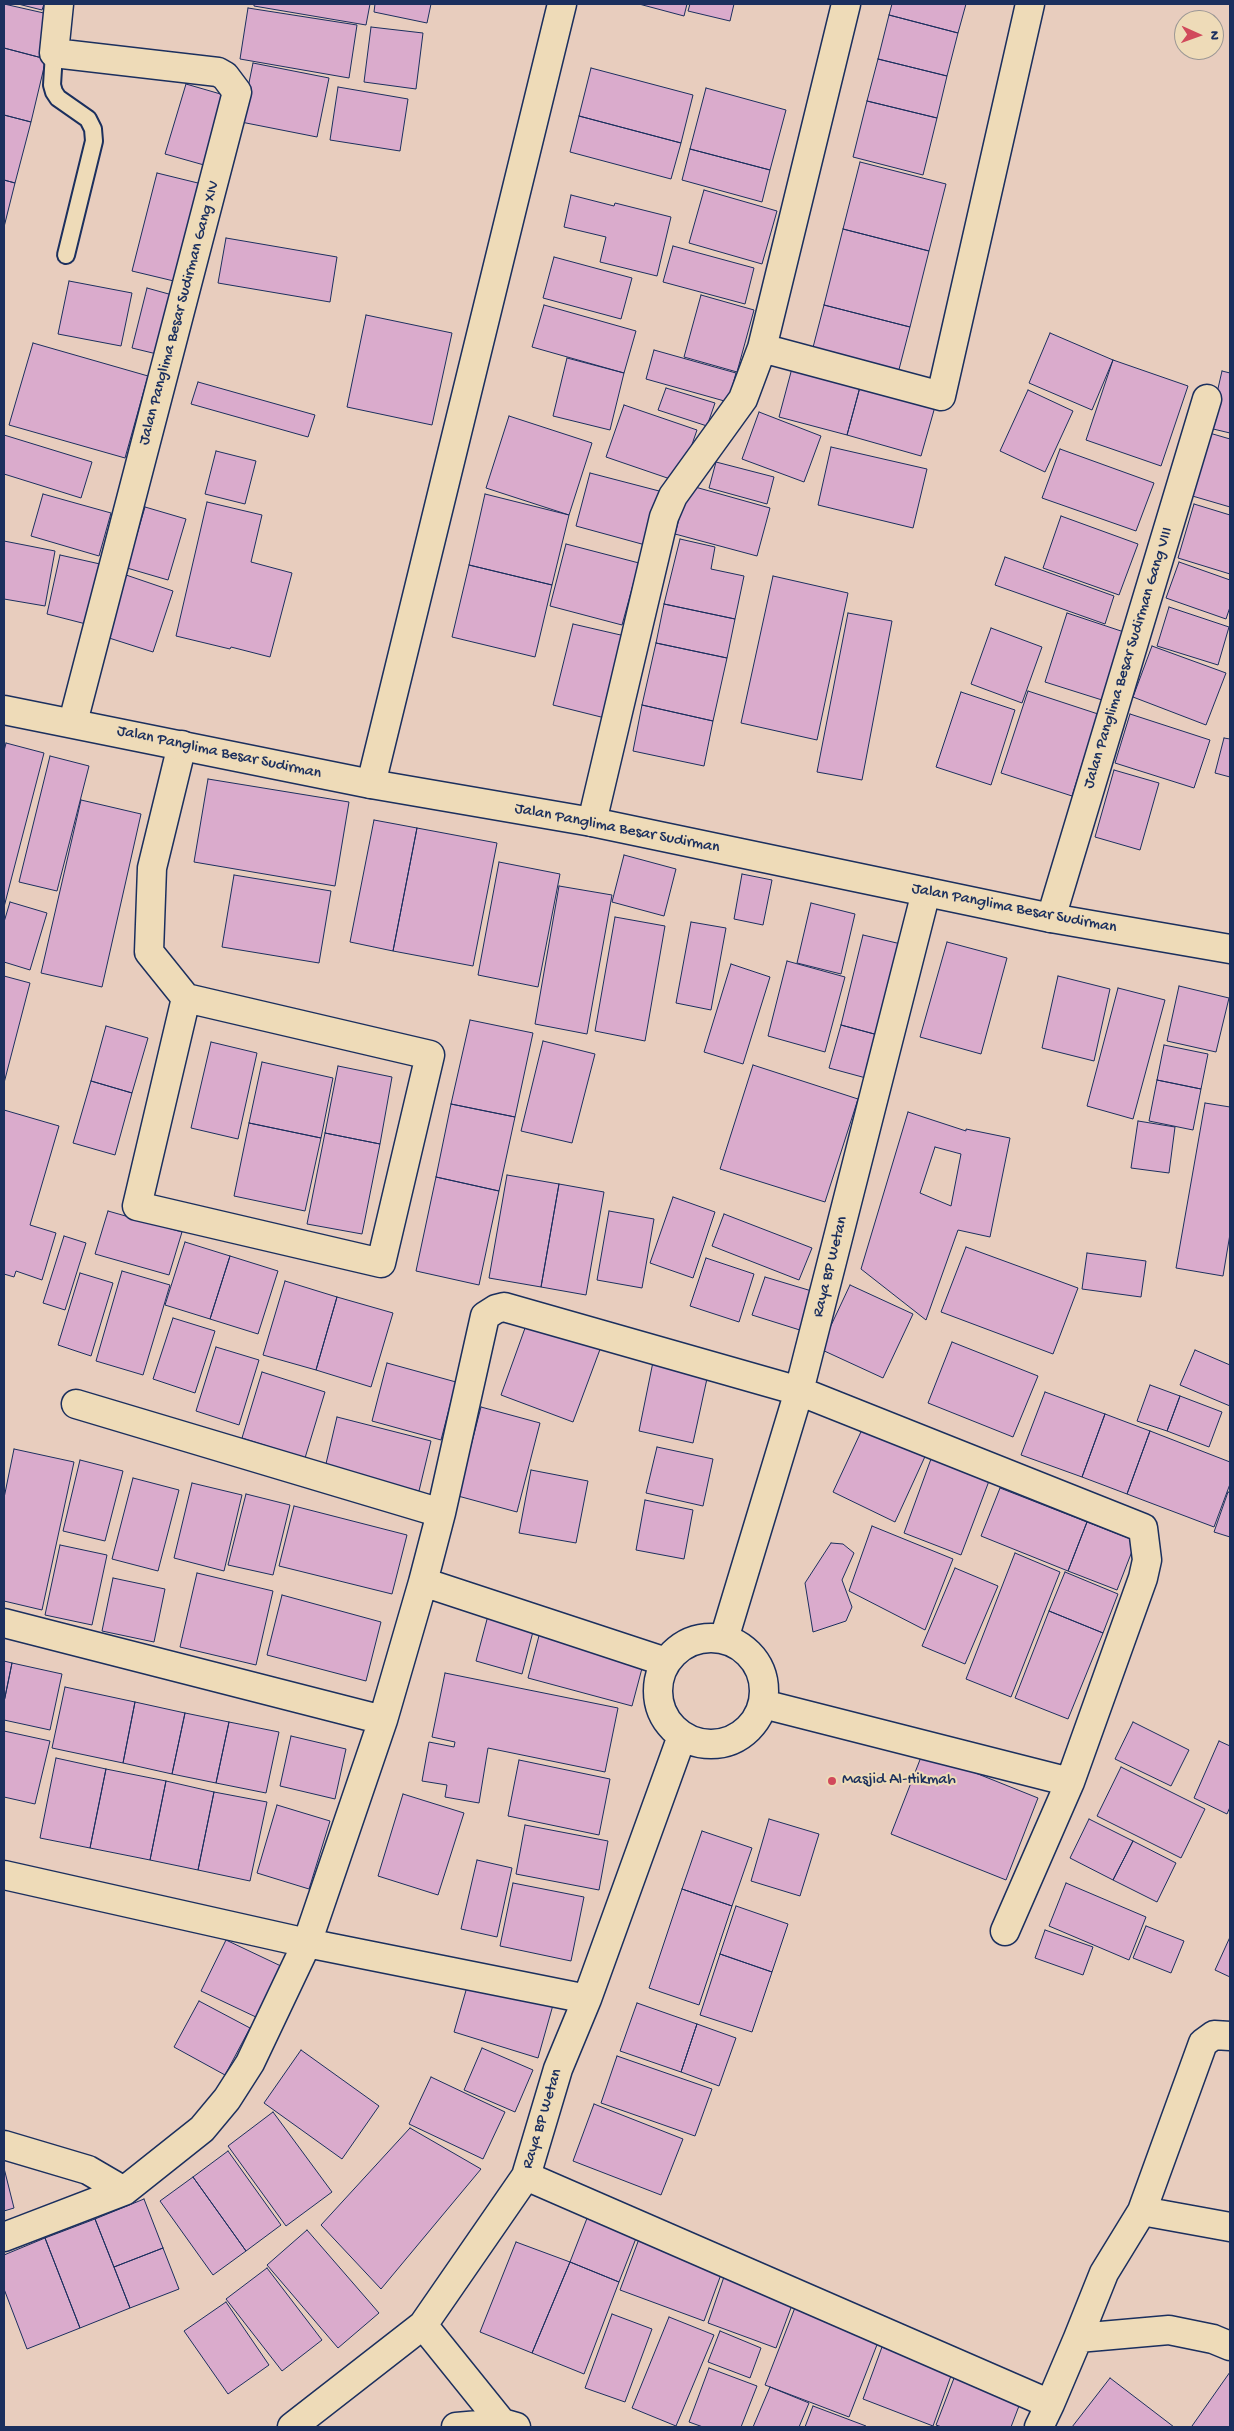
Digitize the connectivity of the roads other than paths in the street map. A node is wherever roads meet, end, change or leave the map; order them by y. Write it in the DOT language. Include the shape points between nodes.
graph roads {
  1 [pos="59,4"];
  2 [pos="562,4"];
  3 [pos="846,4"];
  4 [pos="1030,4"];
  5 [pos="54,53"];
  6 [pos="66,255"];
  7 [pos="762,348"];
  8 [pos="1207,399"];
  9 [pos="4,710"];
  10 [pos="73,722"];
  11 [pos="182,745"];
  12 [pos="371,784"];
  13 [pos="592,822"];
  14 [pos="926,892"];
  15 [pos="1051,918"];
  16 [pos="1230,949"];
  17 [pos="186,998"];
  18 [pos="800,1392"];
  19 [pos="76,1404"];
  20 [pos="441,1513"];
  21 [pos="424,1582"];
  22 [pos="4,1623"];
  23 [pos="724,1638"];
  24 [pos="666,1662"];
  25 [pos="763,1704"];
  26 [pos="383,1720"];
  27 [pos="682,1736"];
  28 [pos="1070,1782"];
  29 [pos="4,1875"];
  30 [pos="1005,1931"];
  31 [pos="307,1943"];
  32 [pos="587,1999"];
  33 [pos="1230,2036"];
  34 [pos="4,2144"];
  35 [pos="526,2176"];
  36 [pos="124,2191"];
  37 [pos="1142,2212"];
  38 [pos="1230,2227"];
  39 [pos="4,2237"];
  40 [pos="423,2325"];
  41 [pos="1078,2338"];
  42 [pos="1230,2346"];
  43 [pos="1045,2416"];
  44 [pos="509,2425"];
  45 [pos="292,2427"];
  46 [pos="456,2427"];
  1 -- 5 [label="street"];
  2 -- 12 [label="street"];
  3 -- 7 [label="street"];
  4 -- 7 [label="street" via="941,396"];
  5 -- 6 [label="lane" via="54,92 88,119 94,141"];
  5 -- 10 [label="street, Jalan Panglima Besar Sudirman Gang XIV" via="218,72 226,76 237,92"];
  7 -- 13 [label="street" via="743,400 673,496 664,517"];
  8 -- 15 [label="street, Jalan Panglima Besar Sudirman Gang VIII"];
  9 -- 10 [label="street, Jalan Panglima Besar Sudirman"];
  10 -- 11 [label="street, Jalan Panglima Besar Sudirman"];
  11 -- 12 [label="street, Jalan Panglima Besar Sudirman"];
  11 -- 17 [label="street" via="152,868 149,952"];
  12 -- 13 [label="street, Jalan Panglima Besar Sudirman"];
  13 -- 14 [label="street, Jalan Panglima Besar Sudirman"];
  14 -- 15 [label="street, Jalan Panglima Besar Sudirman"];
  14 -- 18 [label="street, Raya BP Wetan"];
  15 -- 16 [label="street, Jalan Panglima Besar Sudirman"];
  17 -- 17 [label="street" via="430,1054 381,1263 137,1206"];
  18 -- 20 [label="street" via="504,1307 496,1309 485,1316"];
  18 -- 23 [label="street, Raya BP Wetan"];
  18 -- 28 [label="street" via="1143,1528 1147,1560 1143,1578"];
  19 -- 20 [label="street"];
  20 -- 21 [label="street"];
  21 -- 24 [label="street"];
  21 -- 26 [label="street"];
  22 -- 26 [label="street"];
  23 -- 24 [label="street" via="691,1640 677,1648"];
  23 -- 25 [label="street" via="740,1645 752,1656 764,1687"];
  24 -- 27 [label="street" via="659,1677 657,1694 669,1725"];
  25 -- 27 [label="street" via="745,1733 730,1741 697,1743"];
  25 -- 28 [label="street"];
  26 -- 31 [label="street"];
  27 -- 32 [label="street, Raya BP Wetan"];
  28 -- 30 [label="street"];
  29 -- 31 [label="street"];
  31 -- 32 [label="street"];
  31 -- 36 [label="street" via="250,2064 227,2099 202,2130"];
  32 -- 35 [label="street, Raya BP Wetan" via="558,2069"];
  33 -- 37 [label="street" via="1214,2035 1203,2043"];
  34 -- 36 [label="street" via="88,2170"];
  35 -- 40 [label="street, Raya BP Wetan"];
  35 -- 43 [label="street"];
  36 -- 39 [label="street"];
  37 -- 38 [label="street"];
  37 -- 41 [label="street" via="1104,2273"];
  40 -- 44 [label="street"];
  40 -- 45 [label="street, Raya BP Wetan"];
  41 -- 42 [label="street" via="1169,2330"];
  41 -- 43 [label="street"];
  44 -- 46 [label="street"];
}
